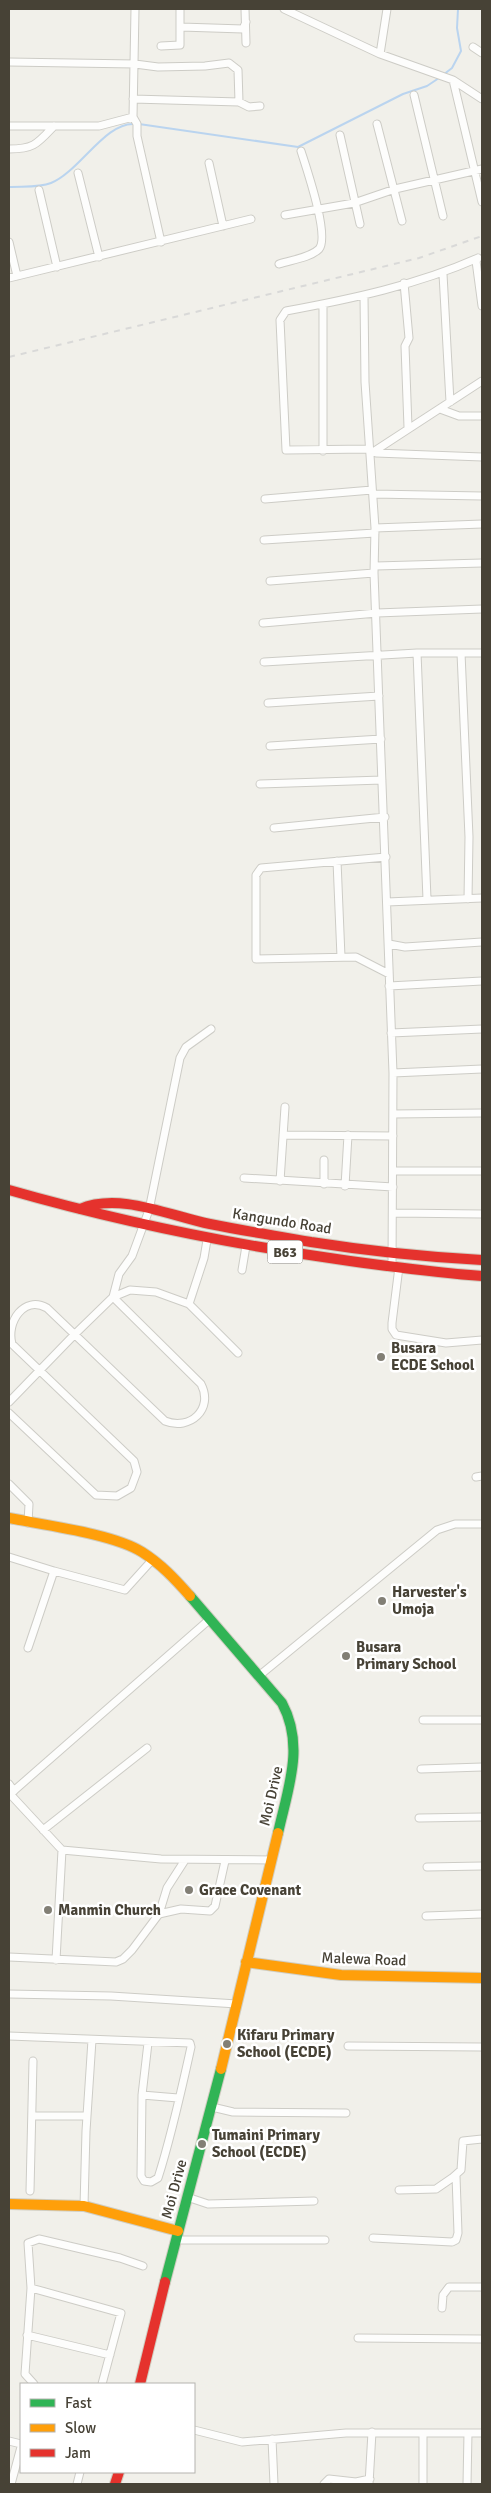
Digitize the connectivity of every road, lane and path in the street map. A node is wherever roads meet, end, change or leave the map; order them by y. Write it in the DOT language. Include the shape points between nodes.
graph roads {
  1 [pos="135,9"];
  2 [pos="180,9"];
  3 [pos="245,9"];
  4 [pos="284,9"];
  5 [pos="387,9"];
  6 [pos="246,22"];
  7 [pos="181,27"];
  8 [pos="246,43"];
  9 [pos="160,46"];
  10 [pos="472,47"];
  11 [pos="482,53"];
  12 [pos="380,54"];
  13 [pos="9,62"];
  14 [pos="135,64"];
  15 [pos="453,80"];
  16 [pos="414,95"];
  17 [pos="133,99"];
  18 [pos="482,99"];
  19 [pos="239,102"];
  20 [pos="260,106"];
  21 [pos="133,117"];
  22 [pos="377,124"];
  23 [pos="9,126"];
  24 [pos="54,126"];
  25 [pos="340,135"];
  26 [pos="9,149"];
  27 [pos="301,151"];
  28 [pos="209,163"];
  29 [pos="482,169"];
  30 [pos="473,171"];
  31 [pos="78,173"];
  32 [pos="434,180"];
  33 [pos="394,189"];
  34 [pos="39,190"];
  35 [pos="482,202"];
  36 [pos="354,203"];
  37 [pos="318,211"];
  38 [pos="285,215"];
  39 [pos="443,216"];
  40 [pos="251,219"];
  41 [pos="402,221"];
  42 [pos="360,224"];
  43 [pos="223,226"];
  44 [pos="9,242"];
  45 [pos="161,242"];
  46 [pos="99,257"];
  47 [pos="279,264"];
  48 [pos="57,267"];
  49 [pos="443,274"];
  50 [pos="17,276"];
  51 [pos="9,278"];
  52 [pos="404,283"];
  53 [pos="364,296"];
  54 [pos="323,304"];
  55 [pos="482,306"];
  56 [pos="482,381"];
  57 [pos="450,402"];
  58 [pos="440,409"];
  59 [pos="482,416"];
  60 [pos="408,427"];
  61 [pos="323,451"];
  62 [pos="371,452"];
  63 [pos="482,457"];
  64 [pos="372,492"];
  65 [pos="482,496"];
  66 [pos="265,499"];
  67 [pos="482,524"];
  68 [pos="375,531"];
  69 [pos="264,540"];
  70 [pos="482,562"];
  71 [pos="375,570"];
  72 [pos="270,581"];
  73 [pos="482,609"];
  74 [pos="377,613"];
  75 [pos="263,623"];
  76 [pos="417,653"];
  77 [pos="461,653"];
  78 [pos="482,653"];
  79 [pos="378,655"];
  80 [pos="264,662"];
  81 [pos="379,696"];
  82 [pos="268,703"];
  83 [pos="381,739"];
  84 [pos="270,746"];
  85 [pos="382,780"];
  86 [pos="260,784"];
  87 [pos="384,817"];
  88 [pos="274,828"];
  89 [pos="386,857"];
  90 [pos="337,861"];
  91 [pos="482,898"];
  92 [pos="468,899"];
  93 [pos="427,900"];
  94 [pos="387,902"];
  95 [pos="482,942"];
  96 [pos="388,944"];
  97 [pos="341,957"];
  98 [pos="389,974"];
  99 [pos="482,981"];
  100 [pos="389,986"];
  101 [pos="211,1029"];
  102 [pos="482,1029"];
  103 [pos="391,1033"];
  104 [pos="482,1069"];
  105 [pos="393,1072"];
  106 [pos="285,1107"];
  107 [pos="482,1113"];
  108 [pos="393,1114"];
  109 [pos="283,1135"];
  110 [pos="348,1135"];
  111 [pos="393,1136"];
  112 [pos="324,1160"];
  113 [pos="393,1171"];
  114 [pos="482,1171"];
  115 [pos="244,1178"];
  116 [pos="280,1181"];
  117 [pos="324,1184"];
  118 [pos="345,1186"];
  119 [pos="393,1187"];
  120 [pos="9,1190"];
  121 [pos="80,1209"];
  122 [pos="149,1210"];
  123 [pos="394,1213"];
  124 [pos="482,1214"];
  125 [pos="144,1226"];
  126 [pos="207,1240"];
  127 [pos="246,1246"];
  128 [pos="394,1253"];
  129 [pos="482,1260"];
  130 [pos="396,1267"];
  131 [pos="242,1270"];
  132 [pos="482,1276"];
  133 [pos="113,1298"];
  134 [pos="189,1304"];
  135 [pos="75,1334"];
  136 [pos="482,1340"];
  137 [pos="238,1353"];
  138 [pos="39,1369"];
  139 [pos="9,1402"];
  140 [pos="9,1413"];
  141 [pos="9,1484"];
  142 [pos="9,1518"];
  143 [pos="28,1523"];
  144 [pos="482,1524"];
  145 [pos="9,1558"];
  146 [pos="154,1559"];
  147 [pos="54,1571"];
  148 [pos="210,1619"];
  149 [pos="28,1648"];
  150 [pos="260,1676"];
  151 [pos="423,1720"];
  152 [pos="482,1720"];
  153 [pos="147,1748"];
  154 [pos="482,1767"];
  155 [pos="421,1768"];
  156 [pos="9,1784"];
  157 [pos="11,1793"];
  158 [pos="482,1817"];
  159 [pos="419,1818"];
  160 [pos="43,1830"];
  161 [pos="62,1850"];
  162 [pos="185,1860"];
  163 [pos="271,1860"];
  164 [pos="226,1861"];
  165 [pos="482,1866"];
  166 [pos="427,1867"];
  167 [pos="159,1914"];
  168 [pos="482,1914"];
  169 [pos="426,1916"];
  170 [pos="9,1957"];
  171 [pos="56,1960"];
  172 [pos="246,1962"];
  173 [pos="482,1978"];
  174 [pos="9,1994"];
  175 [pos="237,2004"];
  176 [pos="9,2036"];
  177 [pos="92,2040"];
  178 [pos="148,2043"];
  179 [pos="348,2046"];
  180 [pos="482,2047"];
  181 [pos="33,2061"];
  182 [pos="142,2095"];
  183 [pos="178,2098"];
  184 [pos="212,2107"];
  185 [pos="346,2113"];
  186 [pos="33,2116"];
  187 [pos="86,2116"];
  188 [pos="482,2139"];
  189 [pos="456,2176"];
  190 [pos="399,2190"];
  191 [pos="30,2191"];
  192 [pos="187,2197"];
  193 [pos="314,2201"];
  194 [pos="9,2204"];
  195 [pos="84,2206"];
  196 [pos="177,2236"];
  197 [pos="373,2238"];
  198 [pos="325,2240"];
  199 [pos="144,2266"];
  200 [pos="482,2287"];
  201 [pos="31,2288"];
  202 [pos="442,2308"];
  203 [pos="27,2335"];
  204 [pos="358,2338"];
  205 [pos="482,2339"];
  206 [pos="110,2355"];
  207 [pos="33,2383"];
  208 [pos="102,2383"];
  209 [pos="140,2383"];
  210 [pos="195,2430"];
  211 [pos="372,2432"];
  212 [pos="423,2433"];
  213 [pos="468,2433"];
  214 [pos="482,2433"];
  215 [pos="272,2439"];
  216 [pos="20,2449"];
  217 [pos="370,2482"];
  218 [pos="12,2484"];
  219 [pos="274,2484"];
  220 [pos="324,2484"];
  221 [pos="423,2484"];
  222 [pos="467,2484"];
  1 -- 14 [label="street"];
  2 -- 7 [label="street"];
  3 -- 6 [label="street"];
  4 -- 12 [label="street"];
  5 -- 12 [label="street"];
  6 -- 7 [label="street" via="243,29"];
  6 -- 8 [label="street"];
  7 -- 9 [label="street" via="180,45"];
  10 -- 11 [label="street"];
  12 -- 15 [label="street"];
  13 -- 14 [label="street"];
  14 -- 17 [label="street"];
  14 -- 19 [label="street" via="158,67 233,64 238,70"];
  15 -- 18 [label="street"];
  15 -- 30 [label="street"];
  16 -- 32 [label="street"];
  17 -- 19 [label="street"];
  17 -- 21 [label="street"];
  19 -- 20 [label="street" via="249,107"];
  21 -- 24 [label="street" via="99,126"];
  21 -- 45 [label="street"];
  22 -- 33 [label="street"];
  23 -- 24 [label="street"];
  24 -- 26 [label="street" via="30,148"];
  25 -- 36 [label="street"];
  27 -- 37 [label="street"];
  28 -- 43 [label="street"];
  29 -- 30 [label="street"];
  30 -- 32 [label="street"];
  30 -- 35 [label="street"];
  31 -- 46 [label="street"];
  32 -- 33 [label="street"];
  32 -- 39 [label="street"];
  33 -- 36 [label="street"];
  33 -- 41 [label="street"];
  34 -- 48 [label="street"];
  36 -- 37 [label="street"];
  36 -- 42 [label="street"];
  37 -- 38 [label="street"];
  37 -- 47 [label="street" via="320,246 309,255"];
  40 -- 43 [label="street"];
  43 -- 45 [label="street"];
  44 -- 50 [label="street"];
  45 -- 46 [label="street"];
  46 -- 48 [label="street"];
  48 -- 50 [label="street"];
  49 -- 52 [label="street"];
  49 -- 55 [label="street" via="478,258"];
  49 -- 57 [label="street"];
  50 -- 51 [label="street"];
  52 -- 53 [label="street"];
  52 -- 60 [label="street" via="409,338 405,346"];
  53 -- 54 [label="street"];
  53 -- 62 [label="street" via="365,382"];
  54 -- 61 [label="street"];
  54 -- 61 [label="street" via="286,311 280,320 284,445 289,451"];
  56 -- 57 [label="street"];
  57 -- 58 [label="street"];
  58 -- 59 [label="street" via="447,414"];
  58 -- 60 [label="street"];
  60 -- 62 [label="street"];
  61 -- 62 [label="street"];
  62 -- 63 [label="street"];
  62 -- 64 [label="street"];
  64 -- 65 [label="street"];
  64 -- 66 [label="street"];
  64 -- 68 [label="street"];
  67 -- 68 [label="street"];
  68 -- 69 [label="street"];
  68 -- 71 [label="street"];
  70 -- 71 [label="street"];
  71 -- 72 [label="street"];
  71 -- 74 [label="street"];
  73 -- 74 [label="street"];
  74 -- 75 [label="street"];
  74 -- 79 [label="street"];
  76 -- 77 [label="street"];
  76 -- 79 [label="street"];
  76 -- 93 [label="street"];
  77 -- 78 [label="street"];
  77 -- 92 [label="street"];
  79 -- 80 [label="street"];
  79 -- 81 [label="street"];
  81 -- 82 [label="street"];
  81 -- 83 [label="street"];
  83 -- 84 [label="street"];
  83 -- 85 [label="street"];
  85 -- 86 [label="street"];
  85 -- 87 [label="street"];
  87 -- 88 [label="street"];
  87 -- 89 [label="street"];
  89 -- 90 [label="street"];
  89 -- 94 [label="street"];
  90 -- 97 [label="street"];
  90 -- 97 [label="street" via="258,870 256,959"];
  91 -- 92 [label="street"];
  92 -- 93 [label="street"];
  93 -- 94 [label="street"];
  94 -- 96 [label="street"];
  95 -- 96 [label="street" via="405,947"];
  96 -- 98 [label="street"];
  97 -- 98 [label="street" via="360,957"];
  98 -- 100 [label="street"];
  99 -- 100 [label="street"];
  100 -- 103 [label="street"];
  101 -- 122 [label="street" via="186,1047 180,1058"];
  102 -- 103 [label="street"];
  103 -- 105 [label="street"];
  104 -- 105 [label="street"];
  105 -- 108 [label="street"];
  106 -- 109 [label="street"];
  107 -- 108 [label="street"];
  108 -- 111 [label="street"];
  109 -- 110 [label="street"];
  109 -- 116 [label="street"];
  110 -- 111 [label="street"];
  110 -- 118 [label="street"];
  111 -- 113 [label="street"];
  112 -- 117 [label="street"];
  113 -- 114 [label="street"];
  113 -- 119 [label="street"];
  115 -- 116 [label="street"];
  116 -- 117 [label="street"];
  117 -- 118 [label="street"];
  118 -- 119 [label="street"];
  119 -- 123 [label="street"];
  120 -- 121 [label="main road, Kangundo Road / B63"];
  121 -- 122 [label="main road, Kangundo Road / B63" via="102,1202"];
  121 -- 125 [label="main road, Kangundo Road / B63"];
  122 -- 125 [label="street"];
  122 -- 128 [label="main road, Kangundo Road / B63" via="273,1236"];
  123 -- 124 [label="street"];
  123 -- 128 [label="street"];
  125 -- 126 [label="main road, Kangundo Road / B63"];
  125 -- 133 [label="street" via="132,1256 120,1274"];
  126 -- 127 [label="main road, Kangundo Road / B63"];
  126 -- 134 [label="street"];
  127 -- 130 [label="main road, Kangundo Road / B63"];
  127 -- 131 [label="street"];
  128 -- 129 [label="main road, Kangundo Road / B63"];
  128 -- 130 [label="street"];
  130 -- 132 [label="main road, Kangundo Road / B63"];
  130 -- 136 [label="street" via="392,1323 396,1335 446,1343"];
  133 -- 134 [label="street" via="130,1290 142,1290 170,1295"];
  133 -- 135 [label="street"];
  133 -- 135 [label="street" via="201,1384 206,1397 200,1413 180,1423 165,1421"];
  134 -- 137 [label="street"];
  135 -- 138 [label="street"];
  135 -- 138 [label="street" via="40,1304 20,1310 12,1329 12,1344"];
  138 -- 139 [label="street"];
  138 -- 140 [label="street" via="134,1461 137,1472 131,1488 117,1496 96,1495"];
  141 -- 143 [label="street" via="29,1504"];
  142 -- 143 [label="main road, Moi Drive"];
  143 -- 146 [label="main road, Moi Drive" via="113,1540"];
  144 -- 150 [label="street" via="454,1524 437,1530"];
  145 -- 147 [label="street"];
  146 -- 147 [label="street" via="125,1590"];
  146 -- 148 [label="main road, Moi Drive"];
  147 -- 149 [label="street"];
  148 -- 150 [label="main road, Moi Drive"];
  148 -- 157 [label="street"];
  150 -- 163 [label="main road, Moi Drive" via="289,1716 296,1746"];
  151 -- 152 [label="street"];
  153 -- 160 [label="street"];
  154 -- 155 [label="street"];
  156 -- 157 [label="street"];
  157 -- 160 [label="street"];
  158 -- 159 [label="street"];
  160 -- 161 [label="street"];
  161 -- 162 [label="street"];
  161 -- 171 [label="street"];
  162 -- 164 [label="street"];
  162 -- 167 [label="street" via="167,1888"];
  163 -- 164 [label="street"];
  163 -- 172 [label="main road, Moi Drive"];
  164 -- 167 [label="street" via="215,1906 210,1911 181,1909"];
  165 -- 166 [label="street"];
  167 -- 171 [label="street" via="123,1959 116,1962"];
  168 -- 169 [label="street"];
  170 -- 171 [label="street"];
  172 -- 173 [label="main road, Malewa Road" via="341,1975"];
  172 -- 175 [label="main road, Moi Drive"];
  174 -- 175 [label="street"];
  175 -- 184 [label="main road, Moi Drive"];
  176 -- 177 [label="street"];
  177 -- 178 [label="street"];
  177 -- 187 [label="street"];
  178 -- 182 [label="street"];
  178 -- 183 [label="street" via="190,2043"];
  179 -- 180 [label="street"];
  181 -- 186 [label="street"];
  182 -- 183 [label="street"];
  182 -- 183 [label="street" via="141,2176 144,2181 151,2182 158,2178"];
  184 -- 185 [label="street" via="233,2112"];
  184 -- 192 [label="main road, Moi Drive"];
  186 -- 187 [label="street"];
  186 -- 191 [label="street"];
  187 -- 195 [label="street"];
  188 -- 189 [label="street" via="463,2141 461,2170"];
  189 -- 190 [label="street" via="436,2189"];
  189 -- 197 [label="street" via="456,2240"];
  192 -- 193 [label="street" via="208,2204"];
  192 -- 196 [label="main road, Moi Drive"];
  194 -- 195 [label="main road, Moi Drive"];
  195 -- 196 [label="main road, Moi Drive"];
  196 -- 198 [label="street"];
  196 -- 209 [label="main road, Moi Drive"];
  199 -- 201 [label="street" via="39,2239 28,2243"];
  200 -- 202 [label="street" via="449,2287 443,2296"];
  201 -- 203 [label="street"];
  201 -- 206 [label="street" via="121,2312"];
  203 -- 206 [label="street"];
  203 -- 207 [label="street" via="25,2374"];
  204 -- 205 [label="street"];
  206 -- 208 [label="street"];
  210 -- 215 [label="street" via="242,2442"];
  211 -- 212 [label="street"];
  211 -- 215 [label="street"];
  211 -- 217 [label="street"];
  212 -- 213 [label="street"];
  212 -- 221 [label="street"];
  213 -- 214 [label="street"];
  213 -- 222 [label="street"];
  215 -- 219 [label="street"];
  216 -- 218 [label="street"];
  217 -- 220 [label="street" via="329,2479"];
}
